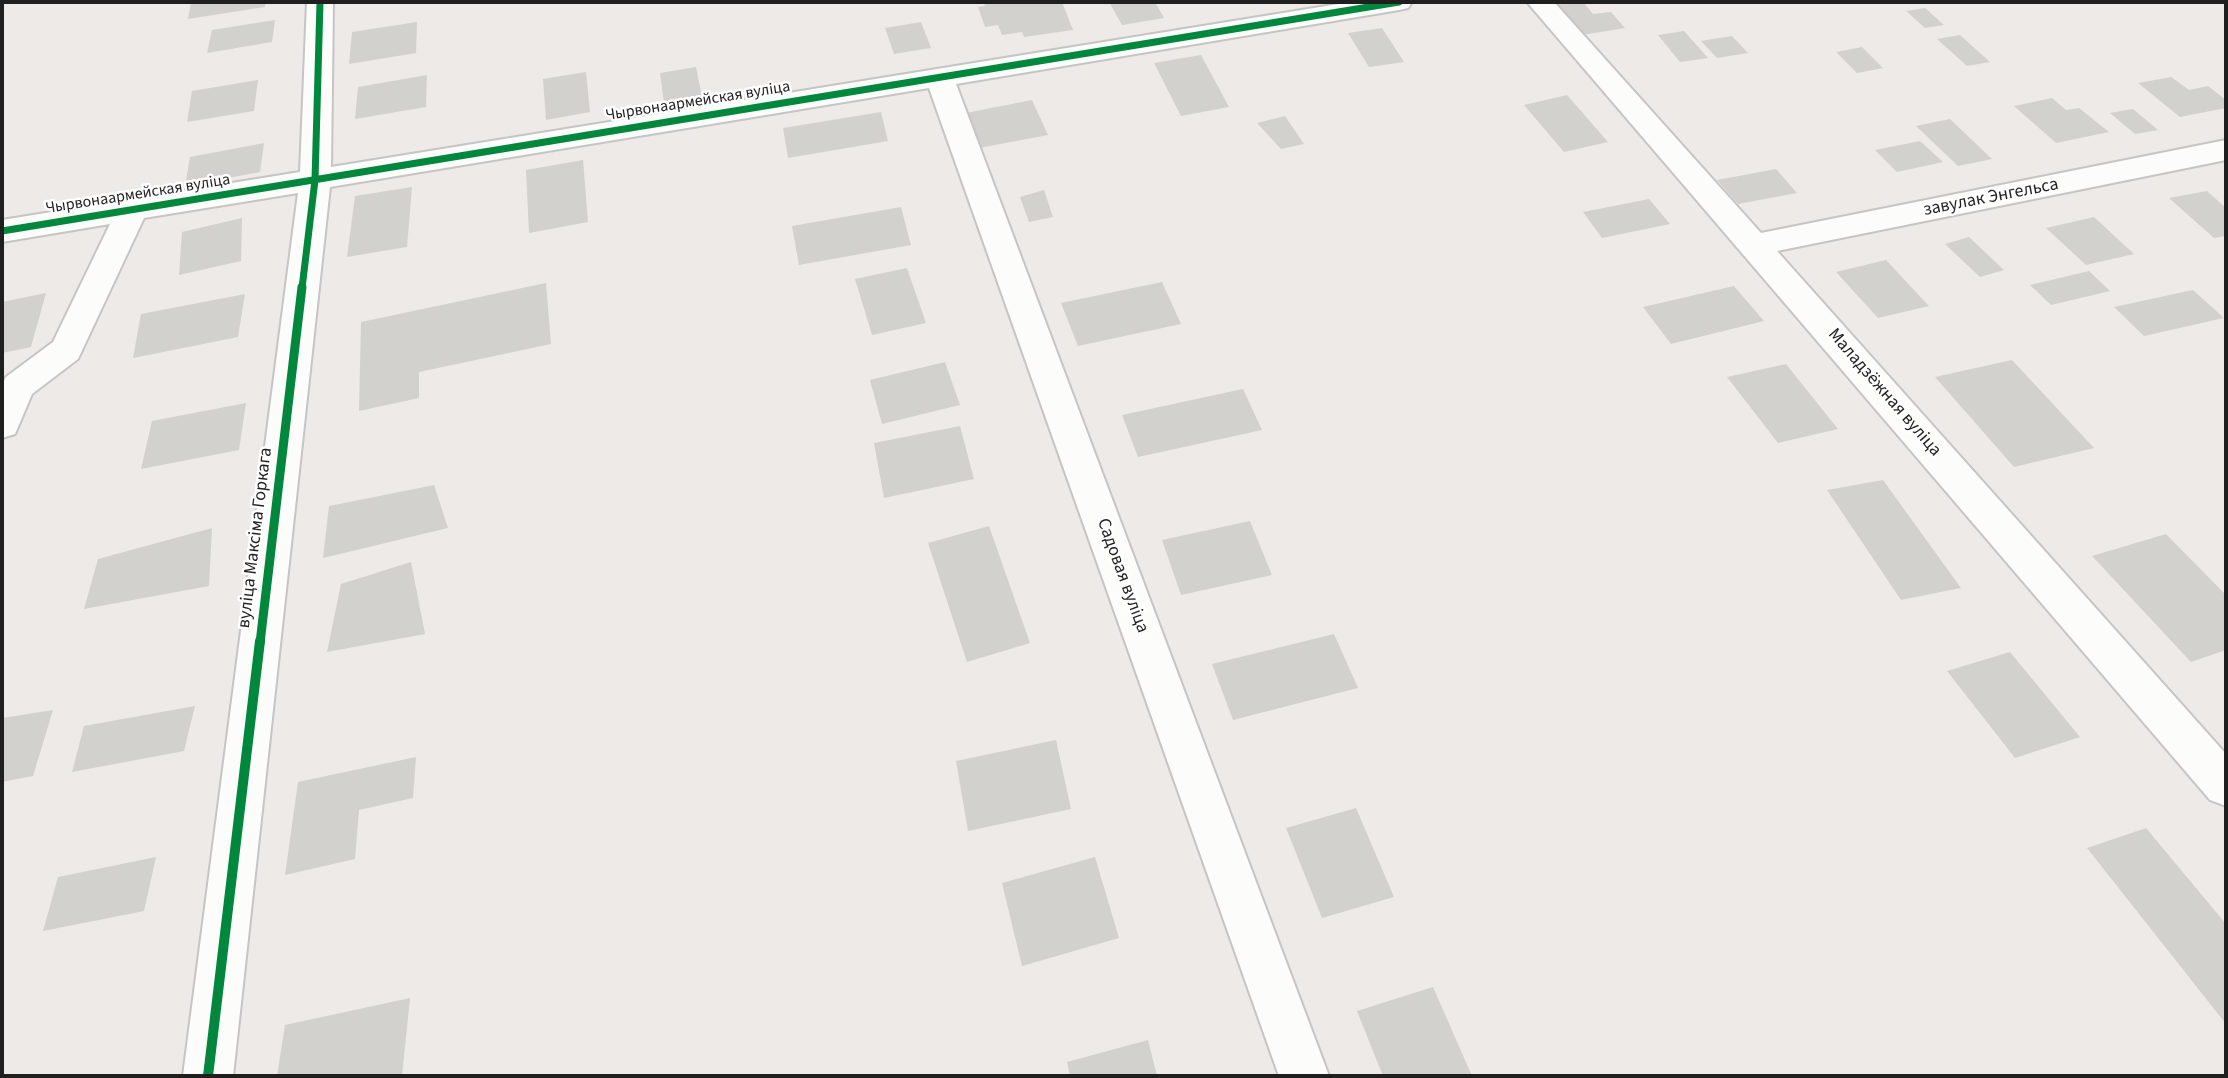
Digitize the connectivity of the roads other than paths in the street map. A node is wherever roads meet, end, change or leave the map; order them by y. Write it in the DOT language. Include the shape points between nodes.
graph roads {
  1 [pos="320,2"];
  2 [pos="1399,2"];
  3 [pos="1540,2"];
  4 [pos="939,76"];
  5 [pos="2226,150"];
  6 [pos="315,180"];
  7 [pos="132,210"];
  8 [pos="2,231"];
  9 [pos="1755,245"];
  10 [pos="2,424"];
  11 [pos="2226,786"];
  12 [pos="208,1076"];
  13 [pos="1304,1076"];
  1 -- 6 [label="street, вуліца Максіма Горкага"];
  2 -- 4 [label="street, Чырвонаармейская вуліца"];
  3 -- 9 [label="street, Маладзёжная вуліца"];
  4 -- 6 [label="street, Чырвонаармейская вуліца"];
  4 -- 13 [label="street, Садовая вуліца"];
  5 -- 9 [label="street, завулак Энгельса"];
  6 -- 7 [label="street, Чырвонаармейская вуліца"];
  6 -- 12 [label="street, вуліца Максіма Горкага"];
  7 -- 8 [label="street, Чырвонаармейская вуліца"];
  7 -- 10 [label="street" via="66,350 18,386"];
  9 -- 11 [label="street, Маладзёжная вуліца"];
}
